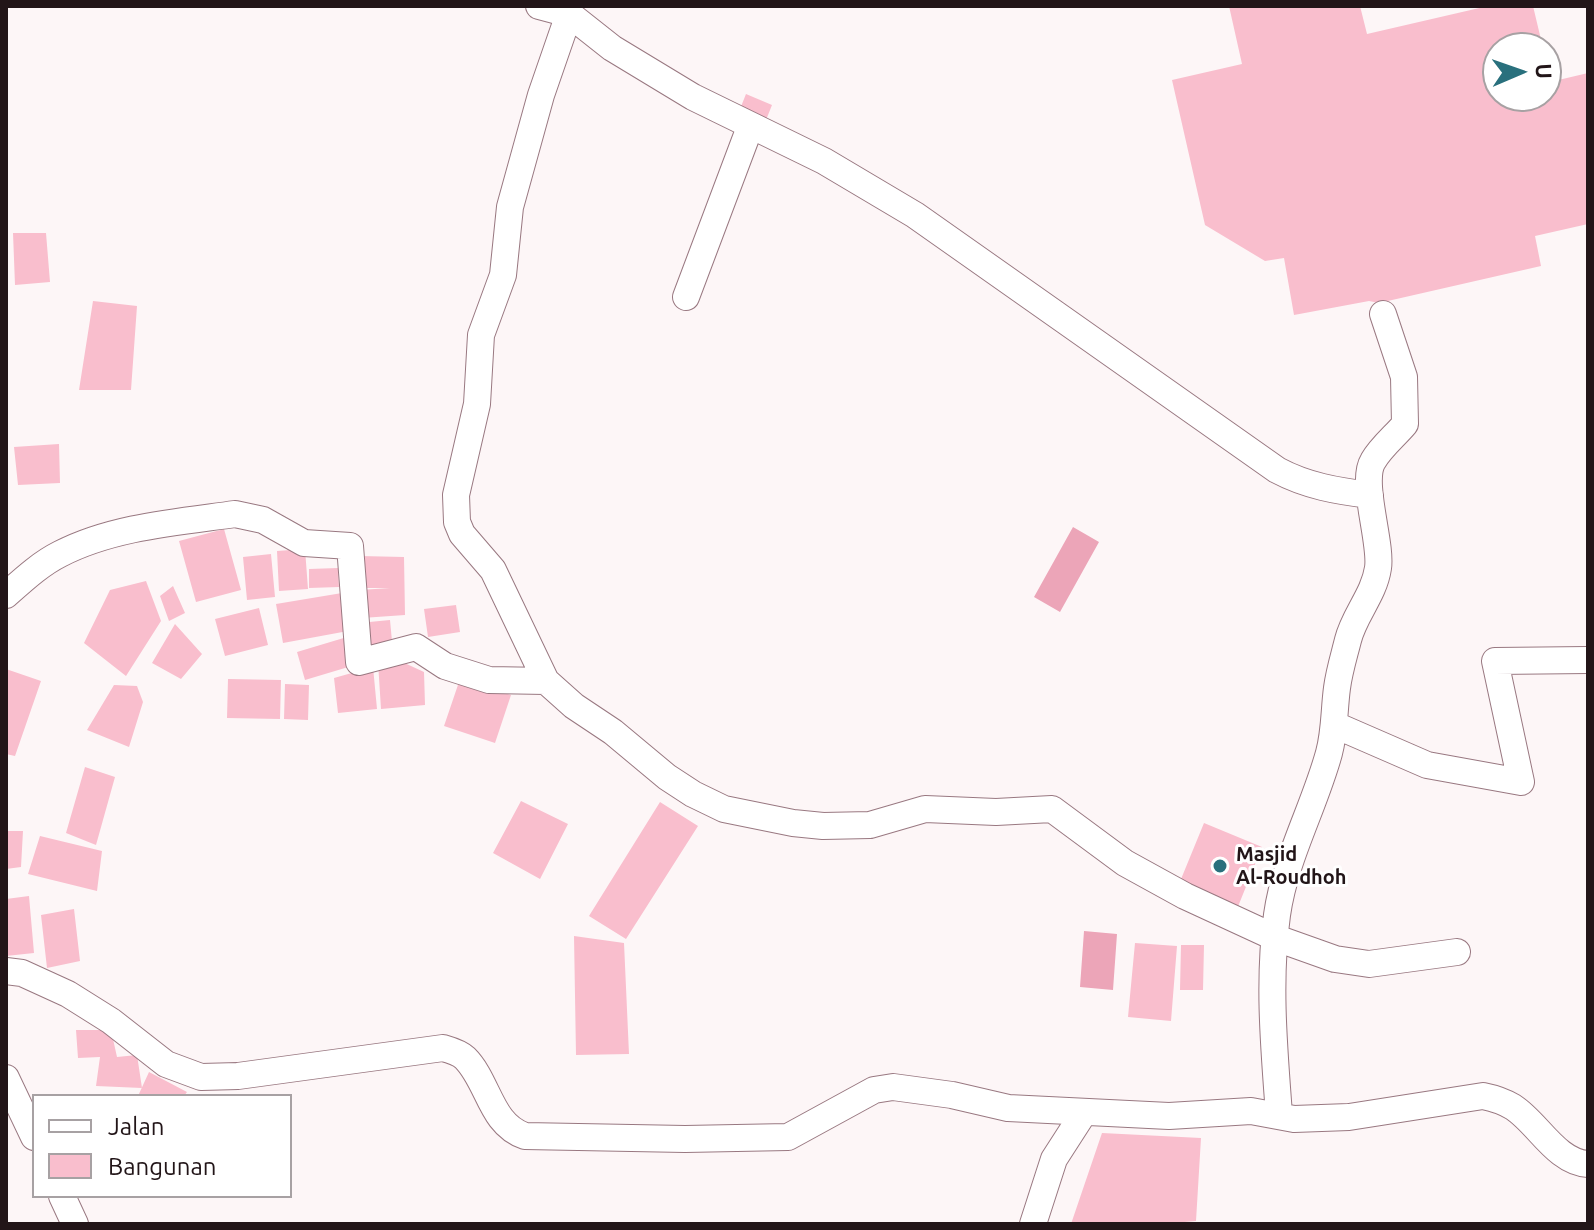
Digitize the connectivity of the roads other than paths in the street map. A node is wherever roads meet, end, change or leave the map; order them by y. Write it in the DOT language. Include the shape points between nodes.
graph roads {
  1 [pos="539,6"];
  2 [pos="569,14"];
  3 [pos="750,127"];
  4 [pos="686,297"];
  5 [pos="1383,314"];
  6 [pos="1370,495"];
  7 [pos="6,595"];
  8 [pos="1588,660"];
  9 [pos="546,681"];
  10 [pos="1335,725"];
  11 [pos="1276,938"];
  12 [pos="1457,952"];
  13 [pos="6,971"];
  14 [pos="6,1078"];
  15 [pos="1083,1114"];
  16 [pos="1279,1114"];
  17 [pos="32,1133"];
  18 [pos="1588,1164"];
  19 [pos="63,1198"];
  20 [pos="75,1224"];
  21 [pos="1033,1224"];
  1 -- 2 [label="street"];
  2 -- 3 [label="street" via="612,48"];
  2 -- 9 [label="street" via="510,207 503,275 481,335 477,404 456,495 462,534 497,577"];
  3 -- 4 [label="street"];
  3 -- 6 [label="street" via="824,161 915,215 1277,470 1324,489"];
  5 -- 6 [label="street" via="1404,377 1405,424 1371,463"];
  6 -- 10 [label="street" via="1379,567 1350,632 1337,687"];
  7 -- 9 [label="street" via="59,554 97,538 235,514 263,520 304,543 350,546 359,662 416,647 445,666 489,680"];
  8 -- 10 [label="street" via="1495,661 1521,782 1427,765"];
  9 -- 11 [label="street" via="667,777 724,809 823,826 870,825 937,808 1052,809 1146,875"];
  10 -- 11 [label="street" via="1283,887"];
  11 -- 12 [label="street" via="1335,959 1369,964"];
  11 -- 16 [label="street" via="1273,1036"];
  13 -- 15 [label="street" via="68,994 166,1064 201,1077 443,1048 464,1056 511,1131 525,1136 788,1137 874,1090 893,1087 1008,1108"];
  14 -- 17 [label="street"];
  15 -- 16 [label="street"];
  15 -- 21 [label="street" via="1054,1159"];
  16 -- 18 [label="street" via="1294,1119 1349,1117 1483,1096 1514,1108 1560,1152"];
  19 -- 20 [label="street"];
}
